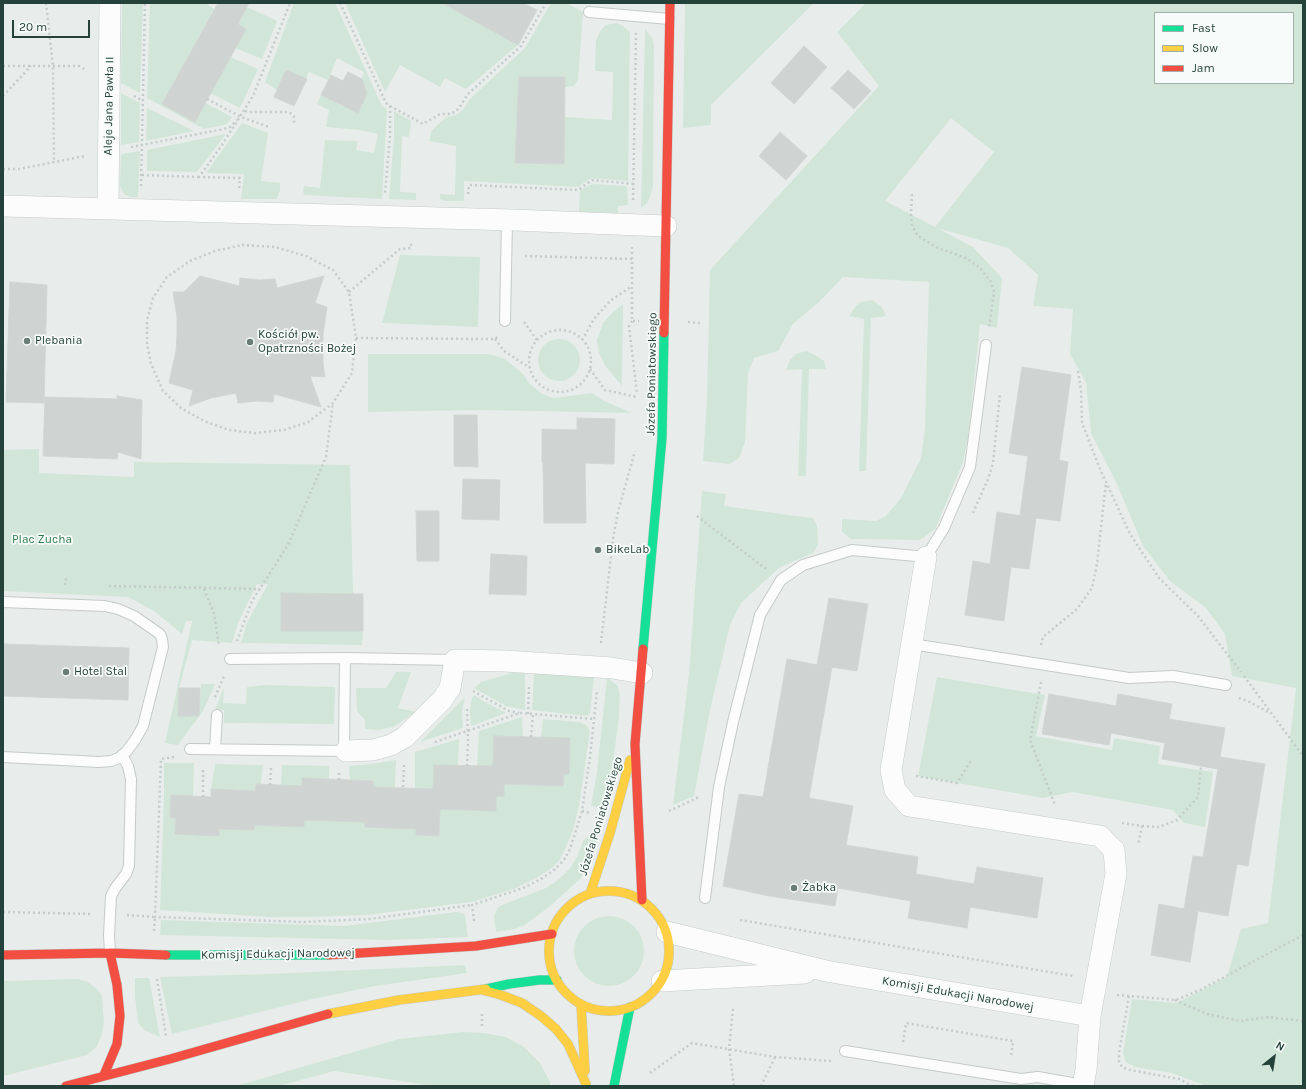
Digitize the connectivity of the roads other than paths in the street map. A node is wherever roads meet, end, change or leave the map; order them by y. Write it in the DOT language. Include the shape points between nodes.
graph roads {
  1 [pos="110,3"];
  2 [pos="670,3"];
  3 [pos="590,12"];
  4 [pos="670,19"];
  5 [pos="3,206"];
  6 [pos="108,209"];
  7 [pos="507,220"];
  8 [pos="666,226"];
  9 [pos="505,321"];
  10 [pos="986,345"];
  11 [pos="926,557"];
  12 [pos="3,602"];
  13 [pos="912,644"];
  14 [pos="345,658"];
  15 [pos="230,659"];
  16 [pos="455,660"];
  17 [pos="642,673"];
  18 [pos="1226,685"];
  19 [pos="217,715"];
  20 [pos="635,744"];
  21 [pos="190,748"];
  22 [pos="215,749"];
  23 [pos="345,751"];
  24 [pos="122,755"];
  25 [pos="3,757"];
  26 [pos="590,894"];
  27 [pos="705,898"];
  28 [pos="642,900"];
  29 [pos="667,932"];
  30 [pos="552,934"];
  31 [pos="110,953"];
  32 [pos="3,955"];
  33 [pos="826,972"];
  34 [pos="557,980"];
  35 [pos="662,981"];
  36 [pos="481,990"];
  37 [pos="581,1004"];
  38 [pos="630,1007"];
  39 [pos="1090,1016"];
  40 [pos="846,1051"];
  41 [pos="104,1076"];
  42 [pos="586,1085"];
  43 [pos="1083,1085"];
  44 [pos="66,1086"];
  45 [pos="614,1086"];
  1 -- 6 [label="street, Aleje Jana Pawła II"];
  2 -- 4 [label="street, Józefa Poniatowskiego"];
  3 -- 4 [label="lane"];
  4 -- 8 [label="street, Józefa Poniatowskiego"];
  5 -- 6 [label="street"];
  6 -- 7 [label="street"];
  7 -- 8 [label="street"];
  7 -- 9 [label="lane"];
  8 -- 17 [label="street, Józefa Poniatowskiego" via="662,438"];
  10 -- 11 [label="lane" via="970,467 944,528"];
  11 -- 13 [label="street"];
  11 -- 27 [label="lane" via="852,550 803,565 780,580 760,615 733,722 719,787"];
  12 -- 24 [label="lane" via="105,606 134,616 160,634 162,647 142,726 135,740"];
  13 -- 18 [label="lane" via="1129,678 1173,676"];
  13 -- 39 [label="street" via="891,770 895,790 909,806 1100,836 1114,850 1116,874"];
  14 -- 15 [label="lane"];
  14 -- 16 [label="lane"];
  14 -- 23 [label="lane"];
  16 -- 17 [label="street" via="612,668"];
  16 -- 23 [label="street" via="450,688 442,700 405,737 391,745 373,750"];
  17 -- 20 [label="street, Józefa Poniatowskiego"];
  19 -- 22 [label="lane"];
  20 -- 26 [label="street, Józefa Poniatowskiego"];
  20 -- 28 [label="street, Józefa Poniatowskiego"];
  21 -- 22 [label="lane"];
  22 -- 23 [label="lane"];
  24 -- 25 [label="lane" via="111,761 99,762"];
  24 -- 31 [label="lane" via="128,766 130,779 129,866 112,896"];
  26 -- 28 [label="street" via="609,891"];
  26 -- 30 [label="street" via="571,904 559,918"];
  28 -- 29 [label="street" via="654,911"];
  29 -- 33 [label="street, Komisji Edukacji Narodowej"];
  29 -- 35 [label="street" via="670,950"];
  30 -- 31 [label="street, Komisji Edukacji Narodowej" via="476,946 321,956"];
  30 -- 34 [label="street" via="549,951 551,966"];
  31 -- 32 [label="street, Komisji Edukacji Narodowej"];
  31 -- 41 [label="street" via="120,1016 117,1044"];
  33 -- 35 [label="street, Komisji Edukacji Narodowej"];
  33 -- 39 [label="street, Komisji Edukacji Narodowej"];
  34 -- 36 [label="street" via="516,983"];
  34 -- 37 [label="street" via="567,993"];
  35 -- 38 [label="street" via="642,1002"];
  36 -- 41 [label="street" via="399,1000 323,1015"];
  36 -- 42 [label="street" via="522,1003 556,1029 568,1044"];
  37 -- 38 [label="street" via="598,1010 613,1011"];
  37 -- 42 [label="street"];
  38 -- 45 [label="street"];
  39 -- 43 [label="street"];
  40 -- 43 [label="lane" via="1021,1079 1038,1077"];
  41 -- 44 [label="street"];
}
